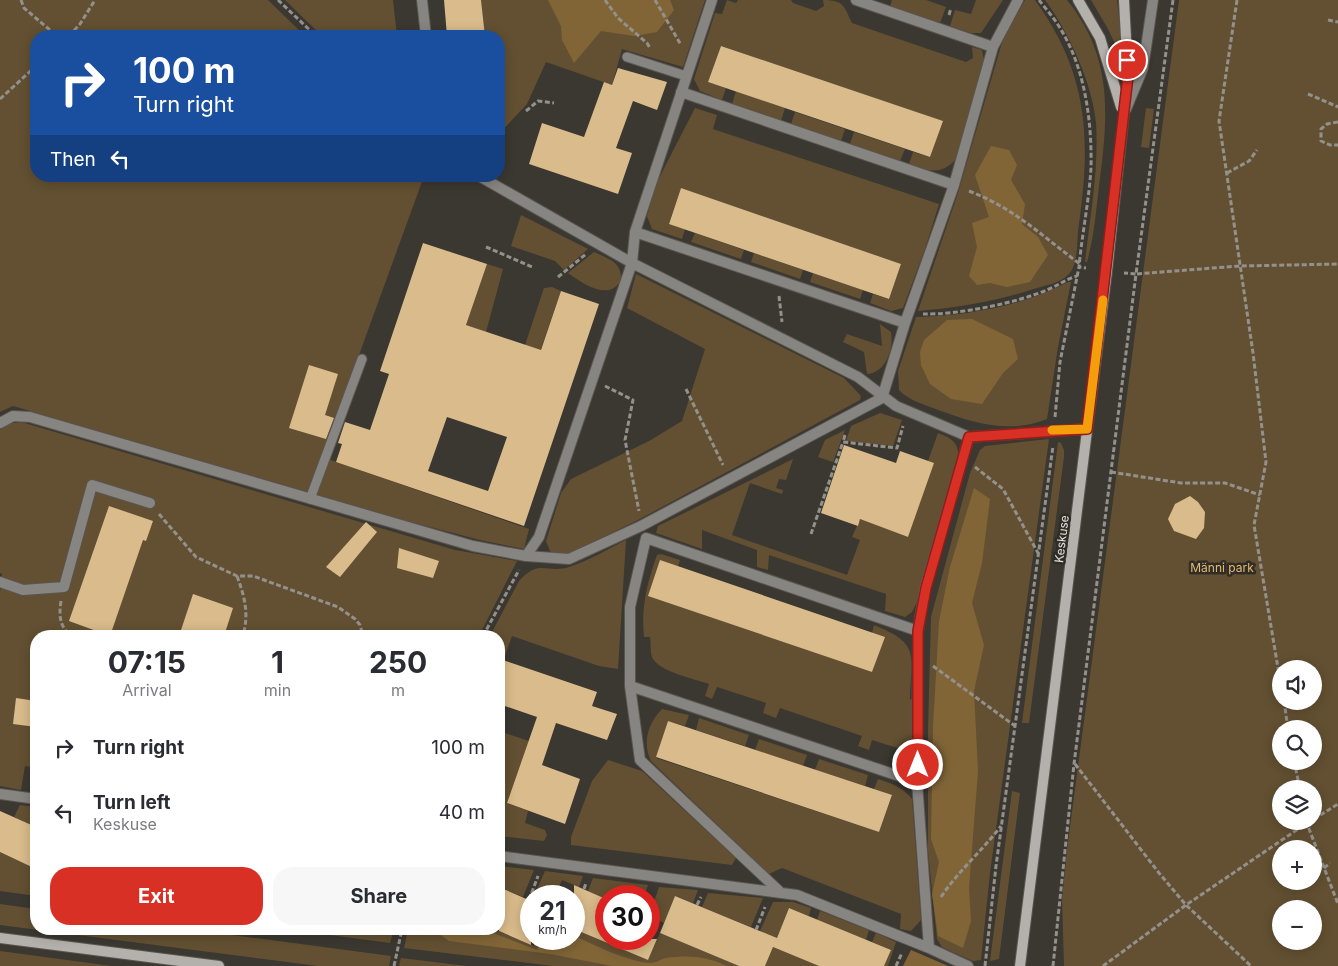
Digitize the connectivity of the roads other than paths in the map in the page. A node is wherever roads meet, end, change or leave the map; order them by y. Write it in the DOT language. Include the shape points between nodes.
graph roads {
  1 [pos="422,0"];
  2 [pos="712,0"];
  3 [pos="856,0"];
  4 [pos="1018,0"];
  5 [pos="1078,0"];
  6 [pos="1124,0"];
  7 [pos="1152,0"];
  8 [pos="425,30"];
  9 [pos="993,48"];
  10 [pos="627,57"];
  11 [pos="688,72"];
  12 [pos="681,92"];
  13 [pos="1123,114"];
  14 [pos="490,182"];
  15 [pos="954,185"];
  16 [pos="635,232"];
  17 [pos="632,263"];
  18 [pos="906,318"];
  19 [pos="362,359"];
  20 [pos="882,398"];
  21 [pos="0,423"];
  22 [pos="1087,429"];
  23 [pos="969,437"];
  24 [pos="310,499"];
  25 [pos="150,503"];
  26 [pos="642,526"];
  27 [pos="646,538"];
  28 [pos="526,556"];
  29 [pos="0,582"];
  30 [pos="918,631"];
  31 [pos="630,686"];
  32 [pos="917,782"];
  33 [pos="0,794"];
  34 [pos="30,798"];
  35 [pos="505,857"];
  36 [pos="775,891"];
  37 [pos="0,938"];
  38 [pos="929,948"];
  39 [pos="219,966"];
  40 [pos="968,966"];
  41 [pos="1020,966"];
  1 -- 8 [label="street"];
  2 -- 11 [label="street"];
  3 -- 9 [label="street"];
  4 -- 9 [label="street"];
  5 -- 13 [label="main road, Keskuse" via="1100,38"];
  6 -- 13 [label="main road, Keskuse" via="1128,76"];
  7 -- 13 [label="street, Keskuse" via="1143,68"];
  9 -- 15 [label="street"];
  10 -- 11 [label="lane"];
  11 -- 12 [label="street"];
  12 -- 15 [label="street"];
  12 -- 16 [label="street"];
  13 -- 22 [label="main road, Keskuse"];
  14 -- 17 [label="street"];
  15 -- 18 [label="street"];
  16 -- 17 [label="street"];
  16 -- 18 [label="street" via="777,280"];
  17 -- 20 [label="street" via="858,376"];
  17 -- 28 [label="street" via="539,537"];
  18 -- 20 [label="street"];
  19 -- 24 [label="lane"];
  20 -- 23 [label="street"];
  20 -- 26 [label="street"];
  21 -- 24 [label="street" via="14,416 30,417"];
  22 -- 23 [label="street"];
  22 -- 41 [label="main road, Keskuse"];
  23 -- 30 [label="street" via="926,588"];
  24 -- 28 [label="street" via="473,546"];
  25 -- 29 [label="street" via="92,485 64,587 23,590"];
  26 -- 27 [label="street"];
  26 -- 28 [label="street" via="568,559"];
  27 -- 30 [label="street"];
  27 -- 31 [label="street" via="630,607"];
  30 -- 32 [label="street"];
  31 -- 32 [label="street"];
  31 -- 36 [label="street" via="640,760"];
  32 -- 38 [label="street"];
  33 -- 34 [label="street"];
  35 -- 36 [label="street"];
  36 -- 38 [label="street" via="797,895"];
  37 -- 39 [label="main road"];
  38 -- 40 [label="street"];
}
